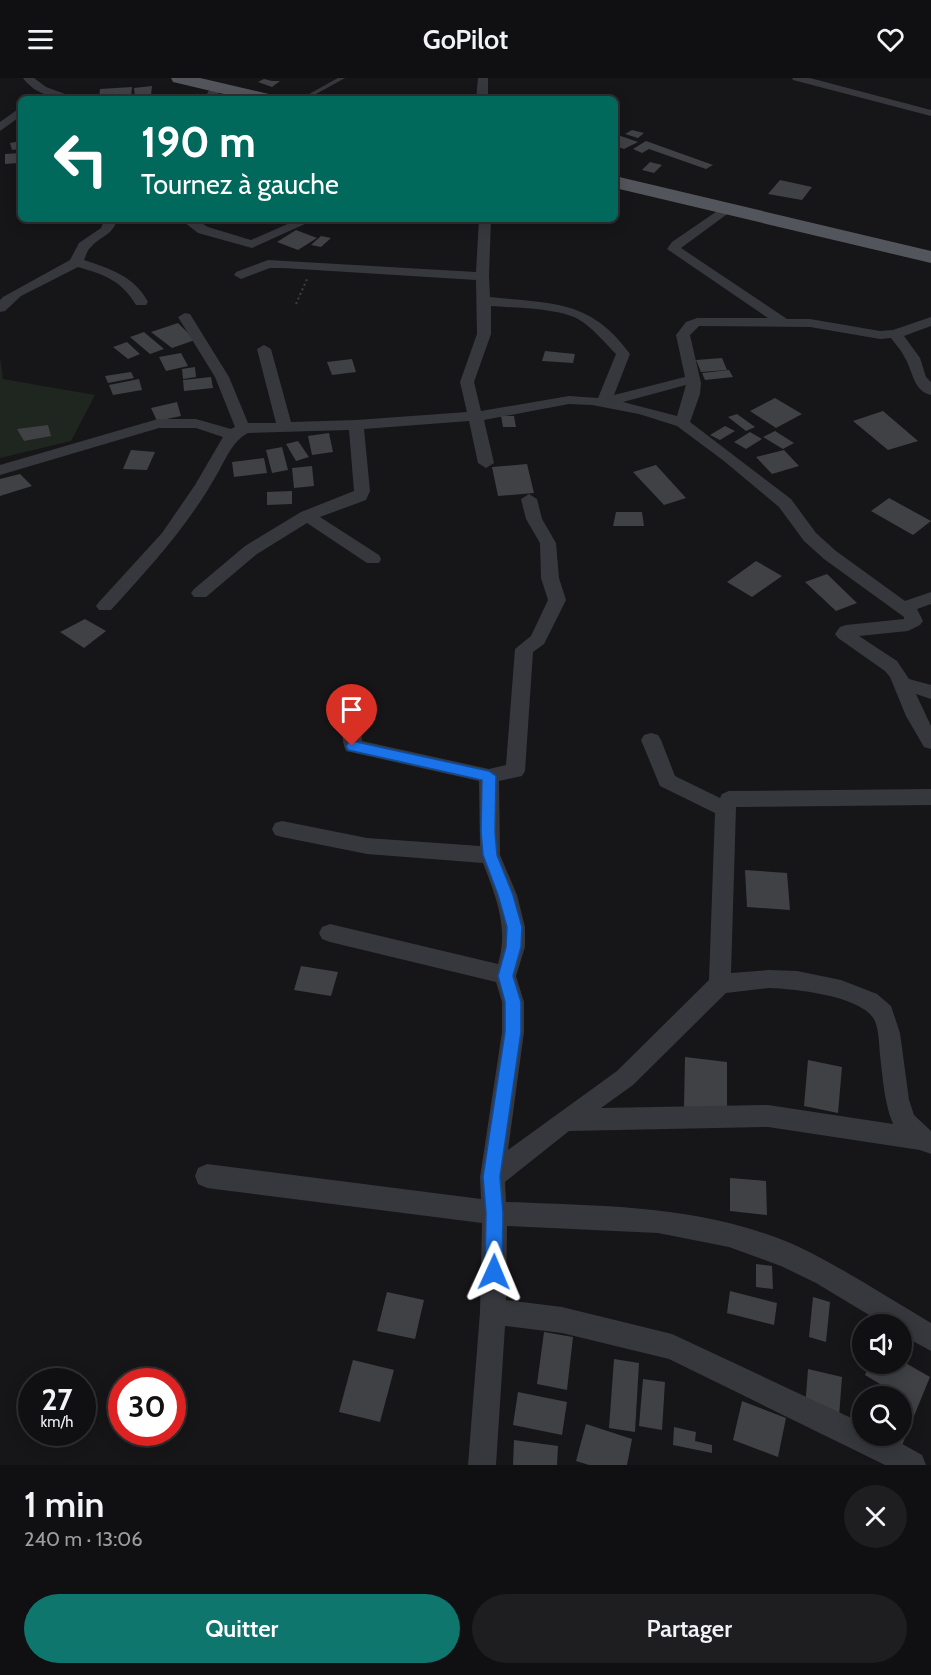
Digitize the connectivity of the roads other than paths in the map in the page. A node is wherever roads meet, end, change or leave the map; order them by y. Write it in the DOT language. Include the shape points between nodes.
graph roads {
  1 [pos="28,78"];
  2 [pos="179,78"];
  3 [pos="342,78"];
  4 [pos="483,78"];
  5 [pos="797,78"];
  6 [pos="208,87"];
  7 [pos="42,90"];
  8 [pos="36,96"];
  9 [pos="63,96"];
  10 [pos="252,96"];
  11 [pos="309,96"];
  12 [pos="482,96"];
  13 [pos="18,113"];
  14 [pos="931,113"];
  15 [pos="0,128"];
  16 [pos="618,183"];
  17 [pos="726,209"];
  18 [pos="112,222"];
  19 [pos="191,222"];
  20 [pos="303,222"];
  21 [pos="486,222"];
  22 [pos="931,257"];
  23 [pos="76,262"];
  24 [pos="241,275"];
  25 [pos="482,276"];
  26 [pos="485,301"];
  27 [pos="141,302"];
  28 [pos="0,308"];
  29 [pos="185,317"];
  30 [pos="931,321"];
  31 [pos="783,322"];
  32 [pos="895,334"];
  33 [pos="264,348"];
  34 [pos="693,379"];
  35 [pos="931,391"];
  36 [pos="604,402"];
  37 [pos="476,416"];
  38 [pos="682,423"];
  39 [pos="356,425"];
  40 [pos="285,428"];
  41 [pos="239,431"];
  42 [pos="486,463"];
  43 [pos="0,470"];
  44 [pos="529,499"];
  45 [pos="308,516"];
  46 [pos="373,559"];
  47 [pos="200,593"];
  48 [pos="931,598"];
  49 [pos="105,606"];
  50 [pos="902,608"];
  51 [pos="902,684"];
  52 [pos="931,692"];
  53 [pos="352,725"];
  54 [pos="651,740"];
  55 [pos="931,742"];
  56 [pos="489,776"];
  57 [pos="931,797"];
  58 [pos="725,809"];
  59 [pos="282,829"];
  60 [pos="490,855"];
  61 [pos="330,933"];
  62 [pos="505,976"];
  63 [pos="720,984"];
  64 [pos="565,1120"];
  65 [pos="926,1141"];
  66 [pos="207,1176"];
  67 [pos="492,1177"];
  68 [pos="495,1213"];
  69 [pos="493,1312"];
  70 [pos="931,1338"];
  71 [pos="482,1465"];
  72 [pos="912,1465"];
  1 -- 7 [label="street"];
  2 -- 6 [label="main road"];
  3 -- 11 [label="lane"];
  4 -- 12 [label="street"];
  5 -- 14 [label="street"];
  6 -- 10 [label="main road"];
  7 -- 8 [label="street"];
  7 -- 9 [label="street"];
  13 -- 15 [label="street"];
  16 -- 17 [label="main road"];
  17 -- 22 [label="main road"];
  17 -- 31 [label="street" via="674,249"];
  18 -- 23 [label="street" via="106,231 83,246"];
  19 -- 20 [label="street" via="203,230 252,244"];
  21 -- 25 [label="street"];
  23 -- 27 [label="street" via="123,279 137,292"];
  23 -- 28 [label="street" via="14,294"];
  24 -- 25 [label="street" via="268,264"];
  25 -- 26 [label="street"];
  26 -- 36 [label="street" via="567,310 597,325 623,354"];
  26 -- 37 [label="street" via="484,334 467,382"];
  29 -- 41 [label="street" via="222,377 241,425"];
  30 -- 32 [label="street"];
  31 -- 32 [label="street"];
  31 -- 34 [label="street" via="691,325 683,335"];
  32 -- 35 [label="street" via="913,358 919,378"];
  33 -- 40 [label="street"];
  34 -- 36 [label="street"];
  34 -- 38 [label="street" via="693,394"];
  36 -- 37 [label="street" via="569,400"];
  36 -- 38 [label="street"];
  37 -- 39 [label="street"];
  37 -- 42 [label="street"];
  38 -- 50 [label="street" via="785,503 810,537 830,555"];
  39 -- 40 [label="street"];
  39 -- 45 [label="street" via="360,496"];
  40 -- 41 [label="street"];
  41 -- 43 [label="street" via="180,421 158,424"];
  41 -- 49 [label="street" via="168,537"];
  44 -- 56 [label="street" via="534,519 548,543 556,600 538,640 524,649 515,771"];
  45 -- 46 [label="street"];
  45 -- 47 [label="street" via="251,550"];
  48 -- 50 [label="street"];
  50 -- 51 [label="street" via="914,621 908,625 844,634 891,666"];
  51 -- 52 [label="street"];
  51 -- 55 [label="street"];
  53 -- 56 [label="street" via="352,746"];
  54 -- 58 [label="street" via="667,781"];
  56 -- 60 [label="street"];
  57 -- 58 [label="street" via="729,799"];
  58 -- 63 [label="street"];
  59 -- 60 [label="street" via="367,846"];
  60 -- 62 [label="street" via="514,927 514,947"];
  61 -- 62 [label="street"];
  62 -- 67 [label="street" via="513,1002 513,1032"];
  63 -- 64 [label="street" via="625,1078"];
  63 -- 65 [label="street" via="797,980 869,1001 883,1013 889,1033 897,1100 904,1121"];
  64 -- 65 [label="street" via="768,1116"];
  64 -- 67 [label="street"];
  66 -- 68 [label="street"];
  67 -- 68 [label="street"];
  68 -- 69 [label="street"];
  68 -- 70 [label="street" via="658,1221 729,1234 825,1274"];
  69 -- 71 [label="street"];
  69 -- 72 [label="street" via="562,1320 672,1347 868,1440"];
}
